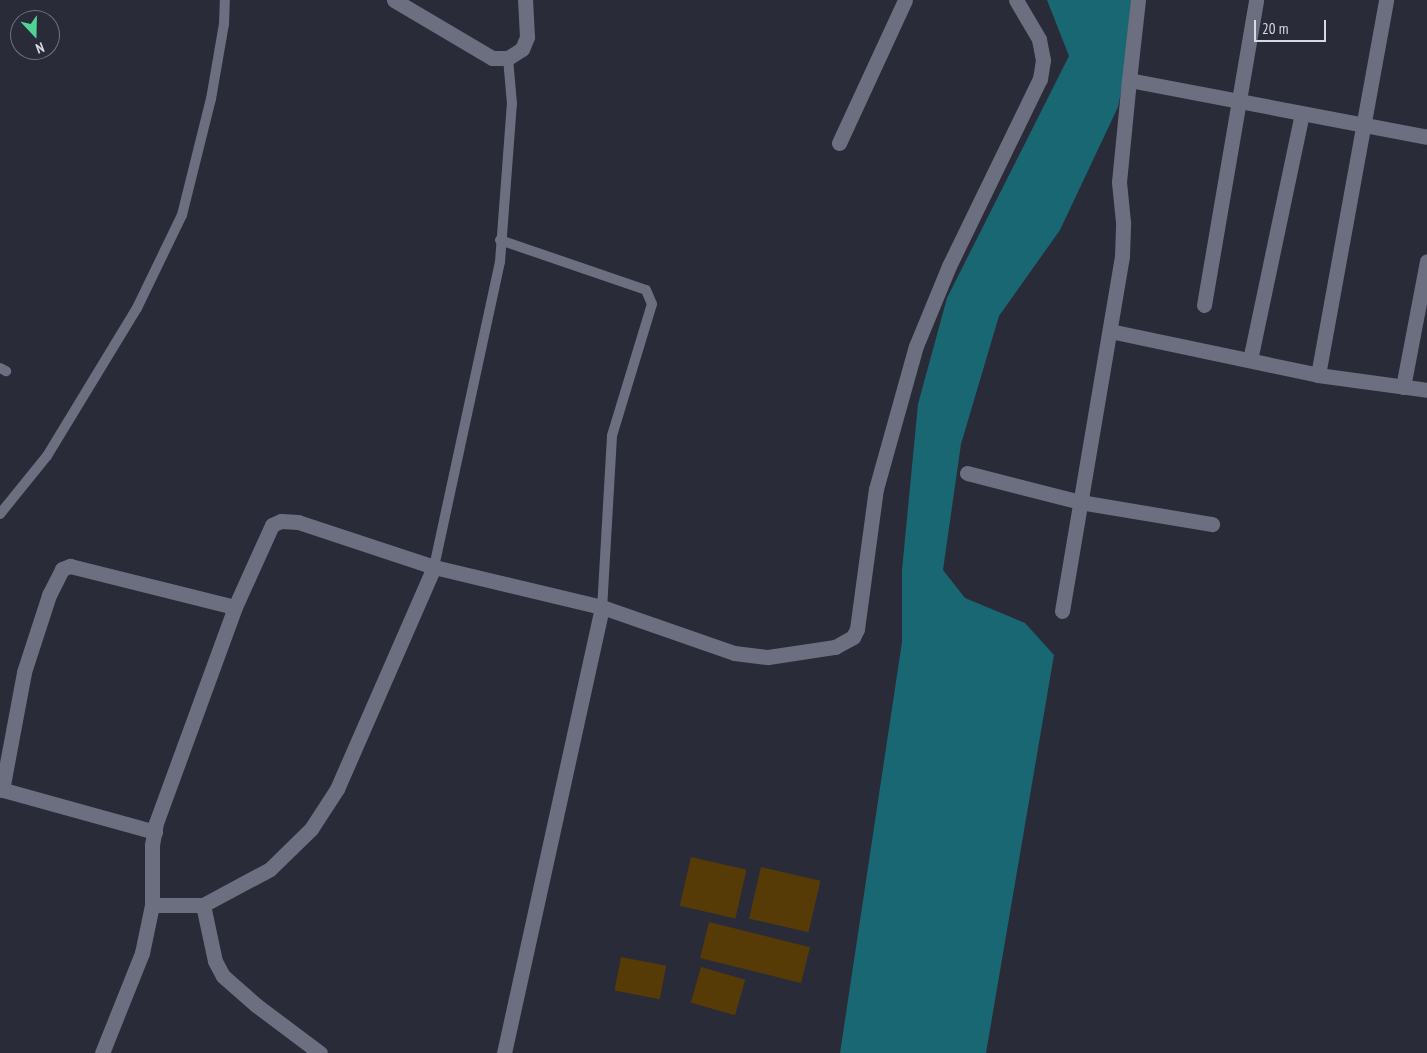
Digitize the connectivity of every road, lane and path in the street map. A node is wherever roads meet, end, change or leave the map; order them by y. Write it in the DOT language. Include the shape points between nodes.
graph roads {
  1 [pos="225,0"];
  2 [pos="394,0"];
  3 [pos="526,0"];
  4 [pos="905,0"];
  5 [pos="1016,0"];
  6 [pos="1138,0"];
  7 [pos="1256,0"];
  8 [pos="1386,0"];
  9 [pos="508,58"];
  10 [pos="1129,80"];
  11 [pos="1240,101"];
  12 [pos="1302,113"];
  13 [pos="1366,126"];
  14 [pos="1427,137"];
  15 [pos="839,143"];
  16 [pos="500,240"];
  17 [pos="1427,260"];
  18 [pos="1204,305"];
  19 [pos="1110,331"];
  20 [pos="1250,360"];
  21 [pos="1318,375"];
  22 [pos="1403,387"];
  23 [pos="1427,390"];
  24 [pos="967,473"];
  25 [pos="1080,502"];
  26 [pos="0,514"];
  27 [pos="1212,524"];
  28 [pos="434,567"];
  29 [pos="235,606"];
  30 [pos="602,607"];
  31 [pos="1062,611"];
  32 [pos="1,790"];
  33 [pos="155,832"];
  34 [pos="152,905"];
  35 [pos="203,905"];
  36 [pos="102,1053"];
  37 [pos="320,1053"];
  38 [pos="504,1053"];
  1 -- 26 [label="lane" via="212,99 182,215 137,308 47,456"];
  2 -- 9 [label="street" via="492,58"];
  3 -- 9 [label="street" via="526,37 522,49"];
  4 -- 15 [label="street"];
  5 -- 30 [label="street" via="1039,39 1044,60 1040,79 949,266 916,346 876,488 853,637 835,647 768,657 734,653"];
  6 -- 10 [label="street"];
  7 -- 11 [label="street"];
  8 -- 13 [label="street"];
  9 -- 16 [label="lane" via="512,104"];
  10 -- 11 [label="street"];
  10 -- 19 [label="street" via="1119,182 1122,256"];
  11 -- 12 [label="street"];
  11 -- 18 [label="street"];
  12 -- 13 [label="street"];
  12 -- 20 [label="street"];
  13 -- 14 [label="street"];
  13 -- 21 [label="street"];
  16 -- 28 [label="lane" via="500,262"];
  16 -- 30 [label="lane" via="646,290 652,304 612,436"];
  17 -- 22 [label="street"];
  19 -- 20 [label="street"];
  19 -- 25 [label="street"];
  20 -- 21 [label="street"];
  21 -- 22 [label="street"];
  22 -- 23 [label="street"];
  24 -- 25 [label="street"];
  25 -- 27 [label="street"];
  25 -- 31 [label="street"];
  28 -- 29 [label="street" via="298,522 281,521 272,525"];
  28 -- 30 [label="street"];
  28 -- 35 [label="street" via="337,789 311,829 270,869"];
  29 -- 32 [label="street" via="70,566 62,569 48,595 24,672"];
  29 -- 33 [label="street"];
  30 -- 38 [label="street"];
  32 -- 33 [label="street"];
  33 -- 34 [label="street"];
  34 -- 35 [label="street"];
  34 -- 36 [label="street" via="142,953"];
  35 -- 37 [label="street" via="215,961 223,976"];
}
